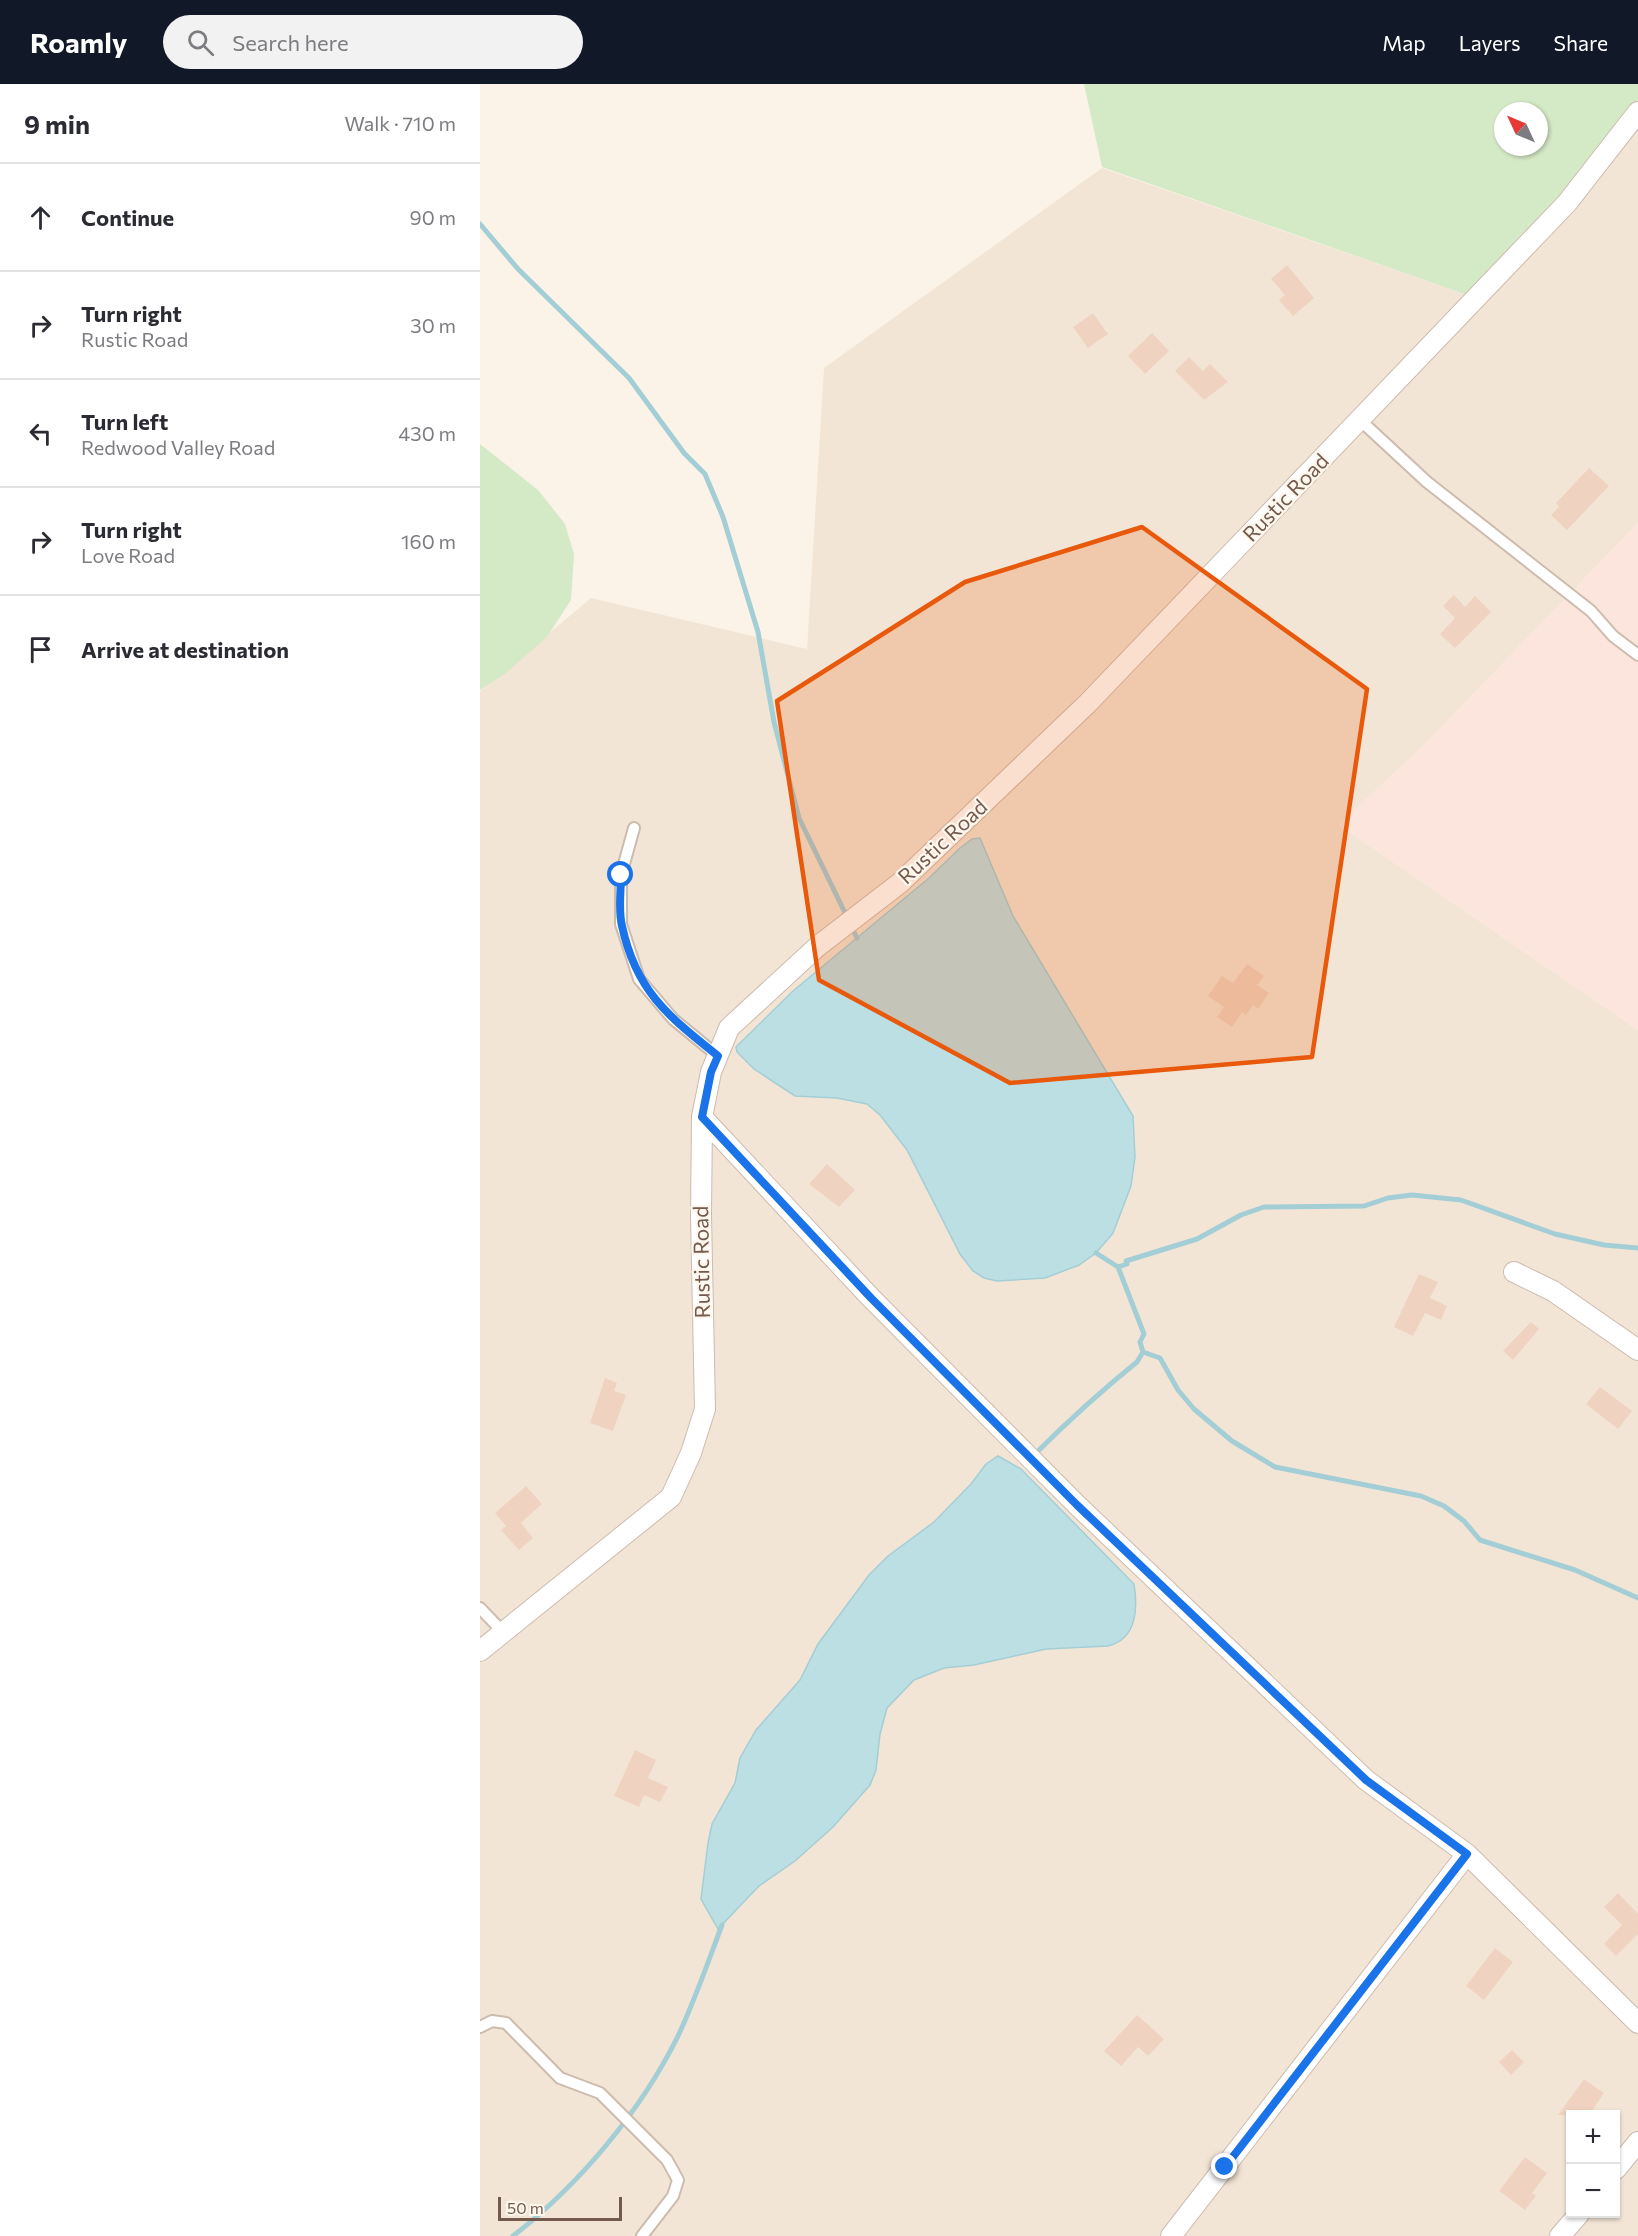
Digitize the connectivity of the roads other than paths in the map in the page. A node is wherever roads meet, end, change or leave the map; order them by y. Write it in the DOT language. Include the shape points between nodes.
graph roads {
  1 [pos="1638,112"];
  2 [pos="1360,420"];
  3 [pos="1638,656"];
  4 [pos="634,828"];
  5 [pos="718,1056"];
  6 [pos="702,1117"];
  7 [pos="1514,1272"];
  8 [pos="1638,1350"];
  9 [pos="480,1608"];
  10 [pos="503,1632"];
  11 [pos="480,1651"];
  12 [pos="1467,1854"];
  13 [pos="1638,2023"];
  14 [pos="480,2027"];
  15 [pos="1638,2142"];
  16 [pos="1620,2164"];
  17 [pos="1576,2218"];
  18 [pos="642,2236"];
  19 [pos="1171,2236"];
  20 [pos="1560,2236"];
  1 -- 2 [label="street, Rustic Road" via="1567,203"];
  2 -- 3 [label="lane" via="1427,482 1591,612"];
  2 -- 5 [label="street, Rustic Road" via="1071,719 900,883 818,946 744,1013 729,1028"];
  4 -- 5 [label="lane" via="621,875 621,924 639,980 672,1019"];
  5 -- 6 [label="street, Rustic Road"];
  6 -- 10 [label="street, Rustic Road" via="705,1408 691,1453 670,1497"];
  6 -- 12 [label="street" via="871,1298 1077,1505 1366,1780"];
  7 -- 8 [label="street" via="1552,1291"];
  9 -- 10 [label="lane"];
  10 -- 11 [label="street, Rustic Road"];
  12 -- 13 [label="street"];
  12 -- 19 [label="street"];
  14 -- 18 [label="lane" via="492,2021 506,2023 560,2078 600,2093 667,2160 678,2180 673,2196"];
  15 -- 16 [label="street"];
  17 -- 20 [label="street"];
}
